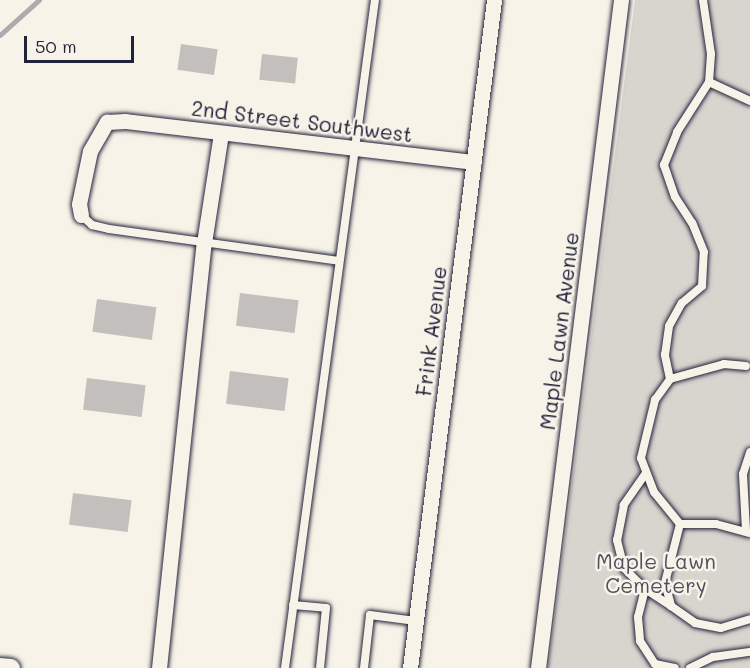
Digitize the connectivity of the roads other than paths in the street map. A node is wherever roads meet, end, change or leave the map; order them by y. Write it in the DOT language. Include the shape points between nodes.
graph roads {
  1 [pos="375,0"];
  2 [pos="494,0"];
  3 [pos="621,0"];
  4 [pos="703,0"];
  5 [pos="709,82"];
  6 [pos="750,101"];
  7 [pos="221,133"];
  8 [pos="355,148"];
  9 [pos="474,162"];
  10 [pos="81,215"];
  11 [pos="204,243"];
  12 [pos="339,261"];
  13 [pos="749,366"];
  14 [pos="670,379"];
  15 [pos="750,452"];
  16 [pos="646,473"];
  17 [pos="680,524"];
  18 [pos="748,532"];
  19 [pos="645,589"];
  20 [pos="293,605"];
  21 [pos="671,606"];
  22 [pos="750,619"];
  23 [pos="416,621"];
  24 [pos="750,652"];
  25 [pos="0,667"];
  26 [pos="11,668"];
  27 [pos="159,668"];
  28 [pos="285,668"];
  29 [pos="320,668"];
  30 [pos="364,668"];
  31 [pos="410,668"];
  32 [pos="538,668"];
  33 [pos="675,668"];
  34 [pos="690,668"];
  1 -- 8 [label="lane"];
  2 -- 9 [label="street, Frink Avenue"];
  3 -- 32 [label="street, Maple Lawn Avenue"];
  4 -- 5 [label="lane" via="711,54"];
  5 -- 6 [label="lane"];
  5 -- 14 [label="lane" via="677,132 664,165 675,197 704,252 702,286 682,303 669,326 665,354"];
  7 -- 8 [label="street, 2nd Street Southwest"];
  7 -- 10 [label="street, 2nd Street Southwest" via="107,122 90,151 79,204"];
  7 -- 11 [label="street"];
  8 -- 9 [label="street, 2nd Street Southwest"];
  8 -- 12 [label="lane"];
  9 -- 23 [label="street, Frink Avenue"];
  10 -- 11 [label="lane" via="92,225 109,230"];
  11 -- 12 [label="lane"];
  11 -- 27 [label="street"];
  12 -- 20 [label="lane"];
  13 -- 14 [label="lane" via="724,364"];
  14 -- 16 [label="lane" via="655,400 645,429 641,458"];
  15 -- 18 [label="lane" via="743,474"];
  16 -- 17 [label="lane" via="654,492"];
  16 -- 19 [label="lane" via="624,505 617,540 624,568"];
  17 -- 18 [label="lane" via="716,524"];
  17 -- 21 [label="lane" via="665,583"];
  19 -- 21 [label="lane"];
  19 -- 33 [label="lane" via="638,617 640,641 655,664"];
  20 -- 28 [label="lane"];
  20 -- 29 [label="lane" via="326,608"];
  21 -- 22 [label="lane" via="695,623 721,628"];
  23 -- 30 [label="lane" via="370,615"];
  23 -- 31 [label="street, Frink Avenue"];
  24 -- 34 [label="lane" via="712,657"];
  25 -- 26 [label="street"];
}
